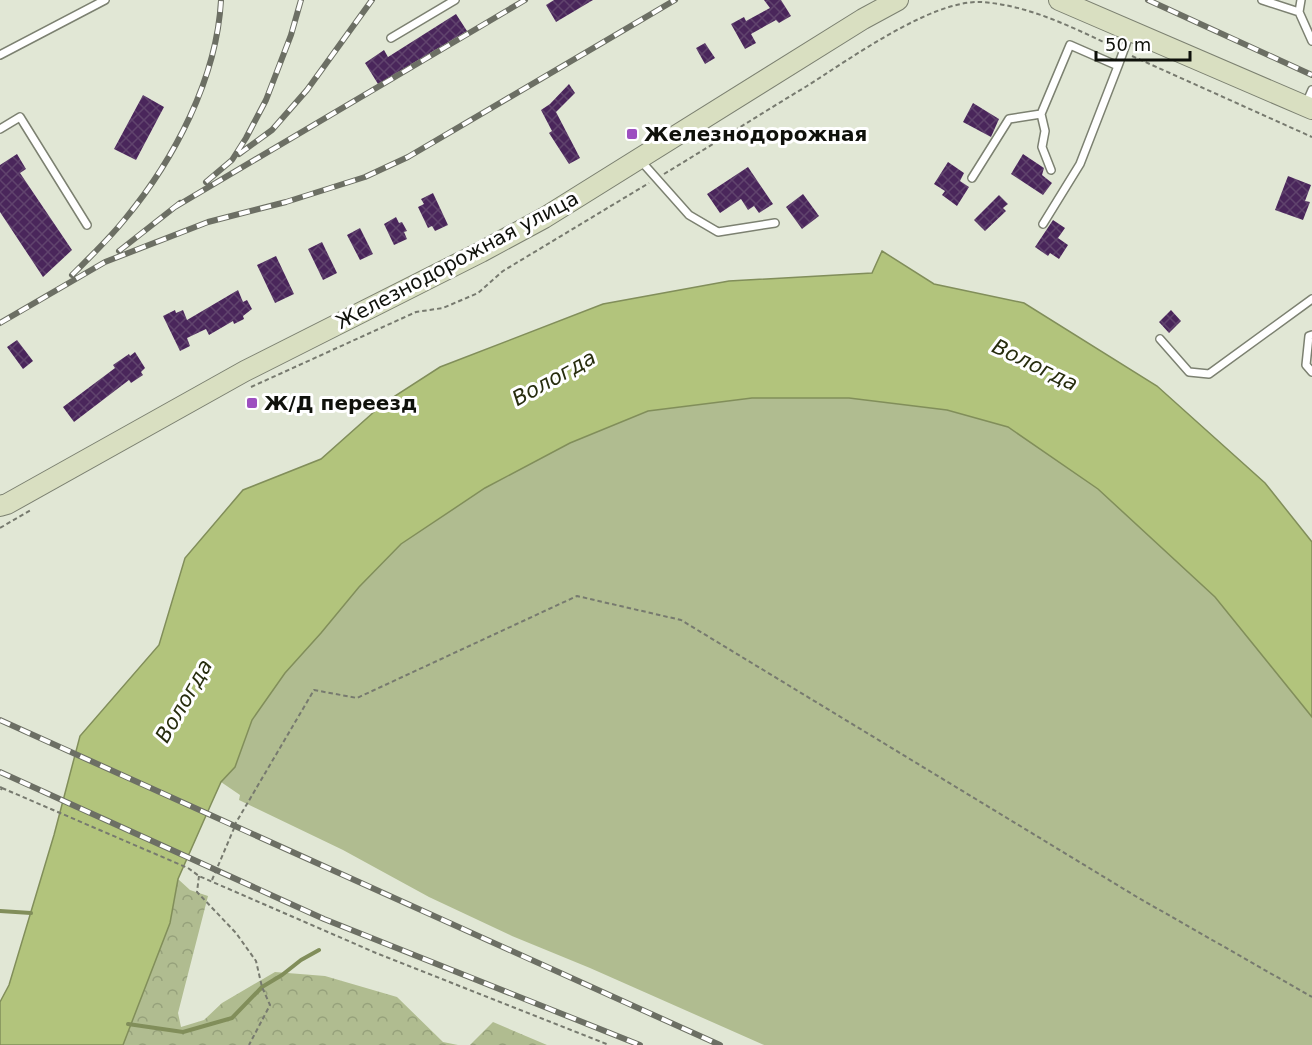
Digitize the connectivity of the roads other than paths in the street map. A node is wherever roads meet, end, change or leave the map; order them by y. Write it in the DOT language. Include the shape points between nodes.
graph roads {
  1 [pos="105,0"];
  2 [pos="455,0"];
  3 [pos="898,0"];
  4 [pos="1059,0"];
  5 [pos="1262,0"];
  6 [pos="1301,0"];
  7 [pos="1299,12"];
  8 [pos="1131,31"];
  9 [pos="391,38"];
  10 [pos="1312,41"];
  11 [pos="0,55"];
  12 [pos="1118,66"];
  13 [pos="1310,102"];
  14 [pos="1041,114"];
  15 [pos="0,129"];
  16 [pos="639,159"];
  17 [pos="1051,170"];
  18 [pos="972,178"];
  19 [pos="775,223"];
  20 [pos="1043,224"];
  21 [pos="87,225"];
  22 [pos="1312,299"];
  23 [pos="1312,335"];
  24 [pos="1160,339"];
  25 [pos="1312,372"];
  26 [pos="3,505"];
  1 -- 11 [label="lane"];
  2 -- 9 [label="lane"];
  3 -- 16 [label="main road, Железнодорожная улица"];
  4 -- 8 [label="main road"];
  5 -- 7 [label="lane"];
  6 -- 7 [label="lane"];
  7 -- 10 [label="lane"];
  8 -- 12 [label="lane"];
  8 -- 13 [label="main road"];
  12 -- 14 [label="lane" via="1070,45"];
  12 -- 20 [label="lane" via="1080,164"];
  14 -- 17 [label="lane" via="1046,131 1042,147"];
  14 -- 18 [label="lane" via="1010,118"];
  15 -- 21 [label="lane" via="20,117"];
  16 -- 19 [label="lane" via="689,215 718,232"];
  16 -- 26 [label="main road, Железнодорожная улица" via="544,218 237,374"];
  22 -- 24 [label="lane" via="1209,374 1189,372"];
  23 -- 25 [label="lane" via="1306,365"];
}
